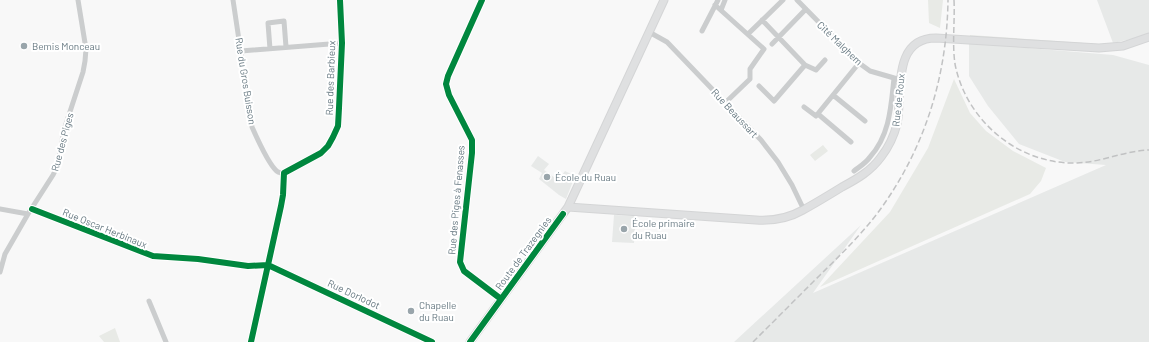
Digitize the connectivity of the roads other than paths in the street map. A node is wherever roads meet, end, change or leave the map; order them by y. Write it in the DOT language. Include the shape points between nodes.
graph roads {
  1 [pos="78,0"];
  2 [pos="233,0"];
  3 [pos="340,0"];
  4 [pos="482,0"];
  5 [pos="664,0"];
  6 [pos="718,0"];
  7 [pos="725,0"];
  8 [pos="783,0"];
  9 [pos="797,0"];
  10 [pos="715,5"];
  11 [pos="806,9"];
  12 [pos="721,10"];
  13 [pos="762,20"];
  14 [pos="702,31"];
  15 [pos="649,32"];
  16 [pos="748,34"];
  17 [pos="779,37"];
  18 [pos="1149,37"];
  19 [pos="342,43"];
  20 [pos="772,44"];
  21 [pos="286,47"];
  22 [pos="270,49"];
  23 [pos="241,51"];
  24 [pos="825,60"];
  25 [pos="859,63"];
  26 [pos="806,65"];
  27 [pos="897,79"];
  28 [pos="759,86"];
  29 [pos="833,96"];
  30 [pos="725,103"];
  31 [pos="804,107"];
  32 [pos="818,114"];
  33 [pos="865,121"];
  34 [pos="851,142"];
  35 [pos="854,171"];
  36 [pos="284,173"];
  37 [pos="568,207"];
  38 [pos="0,209"];
  39 [pos="804,210"];
  40 [pos="30,212"];
  41 [pos="268,265"];
  42 [pos="0,272"];
  43 [pos="501,299"];
  44 [pos="149,301"];
  45 [pos="166,342"];
  46 [pos="251,342"];
  47 [pos="432,342"];
  48 [pos="470,342"];
  1 -- 40 [label="street, Rue des Piges" via="86,49 83,72 64,130 53,175"];
  2 -- 23 [label="street, Rue du Gros Buisson"];
  3 -- 19 [label="street, Rue des Barbieux"];
  4 -- 43 [label="street, Rue des Piges à Fenasses" via="446,84 472,140 460,262 464,271"];
  5 -- 15 [label="main road, Route de Trazegnies"];
  6 -- 10 [label="street"];
  7 -- 12 [label="street"];
  8 -- 13 [label="street"];
  9 -- 11 [label="street, Cité Malghem"];
  10 -- 12 [label="street"];
  10 -- 14 [label="street"];
  11 -- 17 [label="street"];
  11 -- 25 [label="street, Cité Malghem"];
  12 -- 16 [label="street"];
  13 -- 16 [label="street"];
  13 -- 17 [label="street"];
  15 -- 30 [label="street, Rue Beaussart" via="668,42"];
  15 -- 37 [label="main road, Route de Trazegnies"];
  16 -- 30 [label="street" via="764,49 750,69 750,79"];
  17 -- 20 [label="street"];
  17 -- 26 [label="street"];
  18 -- 27 [label="main road, Rue de Roux" via="1123,46 1099,48 928,38 916,44 907,54"];
  19 -- 21 [label="street"];
  19 -- 36 [label="street, Rue des Barbieux" via="338,126 328,146 321,153"];
  21 -- 22 [label="street"];
  21 -- 22 [label="street" via="284,21 268,23"];
  22 -- 23 [label="street"];
  23 -- 36 [label="street, Rue du Gros Buisson" via="256,139 278,172"];
  24 -- 26 [label="street" via="816,70"];
  25 -- 27 [label="street, Cité Malghem" via="870,71"];
  25 -- 29 [label="street"];
  26 -- 28 [label="street" via="774,101"];
  27 -- 35 [label="street, Rue de Roux" via="883,138 870,158"];
  27 -- 39 [label="main road, Rue de Roux" via="896,128 882,156 863,175"];
  29 -- 32 [label="street"];
  29 -- 33 [label="street"];
  30 -- 39 [label="street, Rue Beaussart" via="778,162"];
  31 -- 32 [label="street" via="816,116"];
  32 -- 34 [label="street"];
  36 -- 41 [label="street" via="283,194"];
  37 -- 39 [label="main road, Rue de Roux" via="758,220 770,220"];
  37 -- 43 [label="main road, Route de Trazegnies"];
  38 -- 40 [label="street, Rue Oscar Herbinaux"];
  40 -- 41 [label="street, Rue Oscar Herbinaux" via="153,256 248,266"];
  40 -- 42 [label="street, Rue des Piges" via="6,254"];
  41 -- 46 [label="street"];
  41 -- 47 [label="street, Rue Dorlodot"];
  43 -- 48 [label="main road, Route de Trazegnies"];
  44 -- 45 [label="street"];
}
